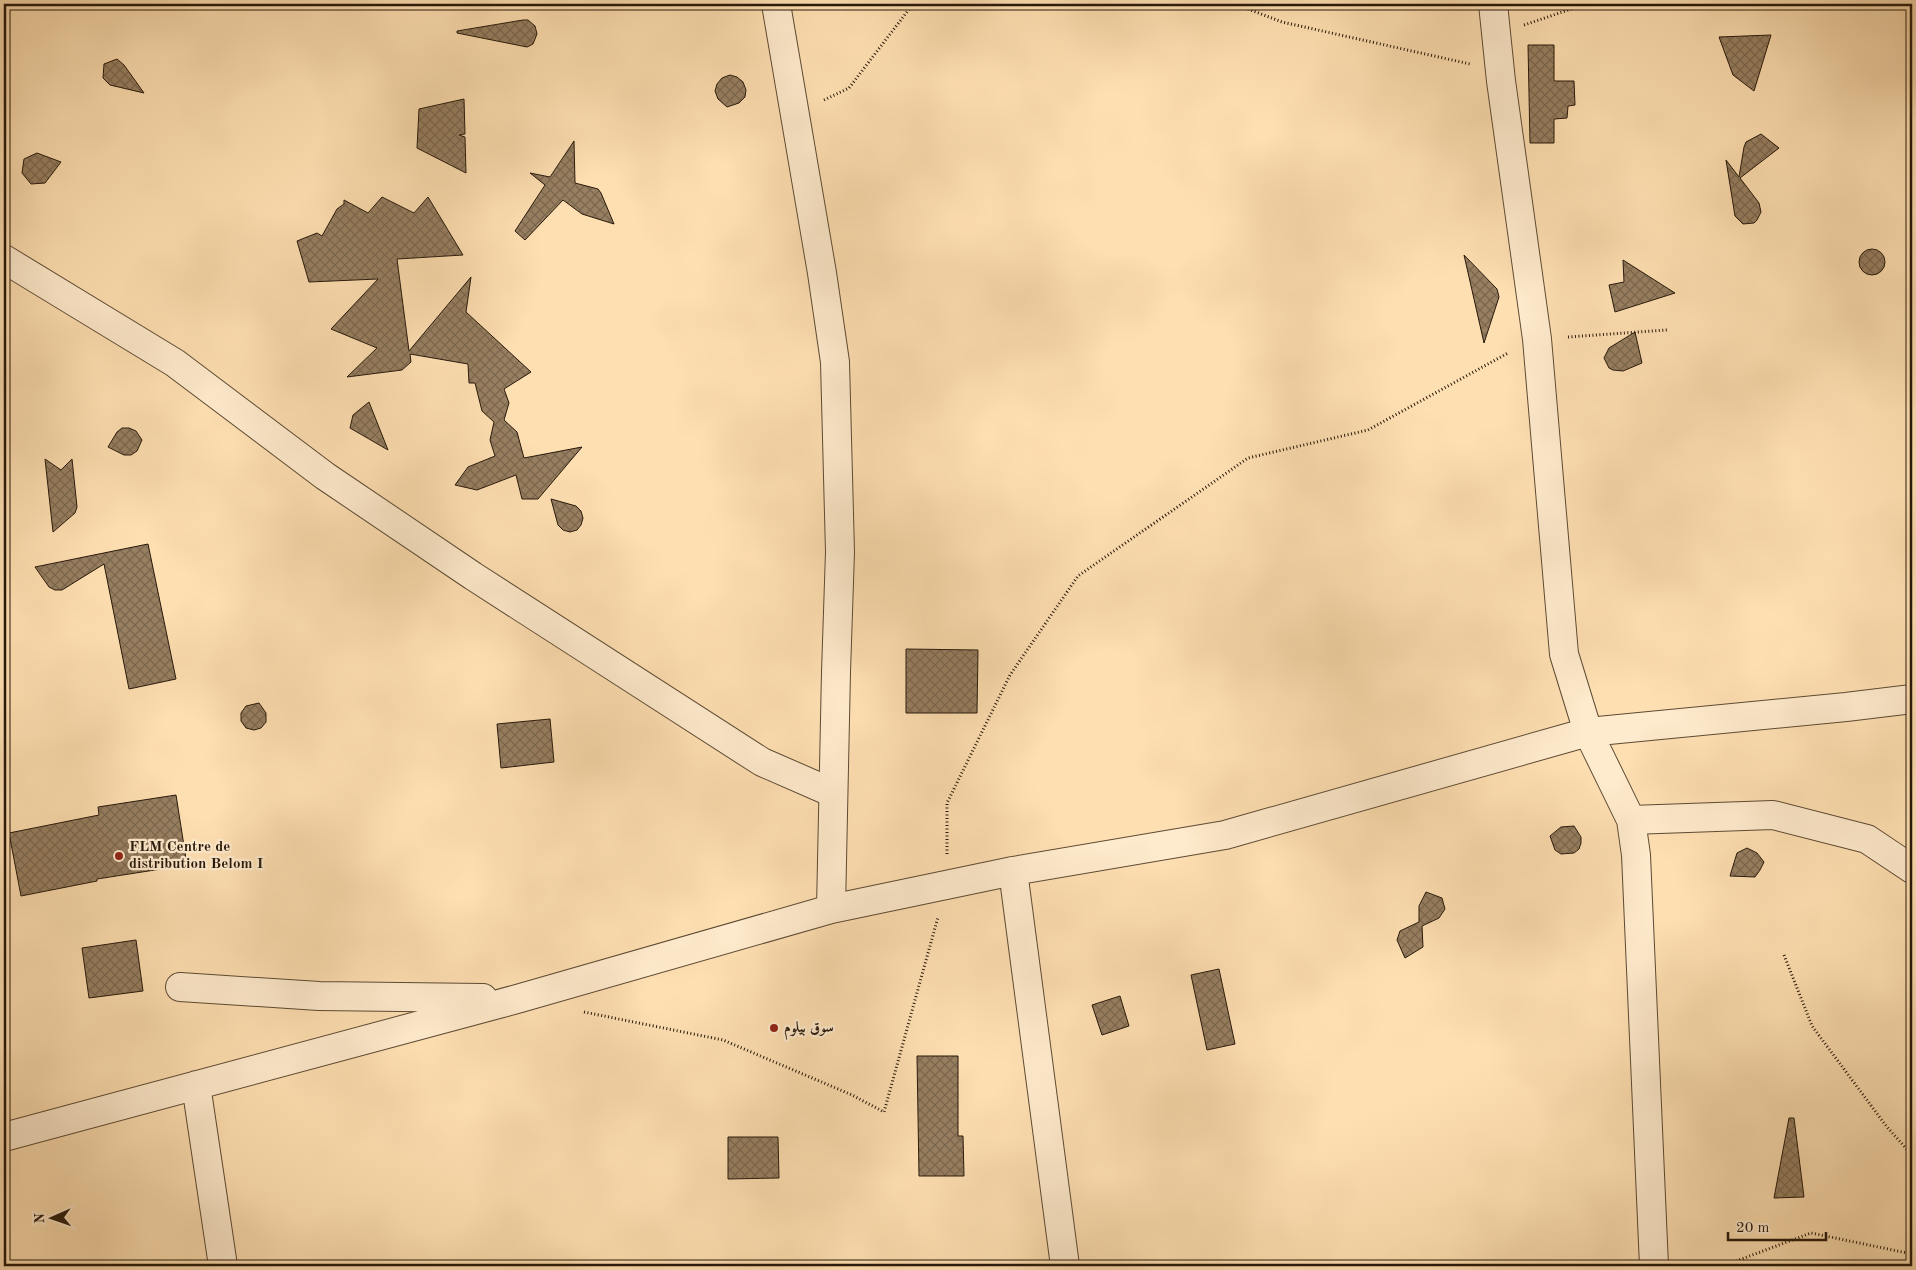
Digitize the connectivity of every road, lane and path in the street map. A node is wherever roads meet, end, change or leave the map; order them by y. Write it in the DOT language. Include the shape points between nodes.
graph roads {
  1 [pos="776,4"];
  2 [pos="913,4"];
  3 [pos="1234,4"];
  4 [pos="1493,4"];
  5 [pos="1623,4"];
  6 [pos="1497,34"];
  7 [pos="1501,81"];
  8 [pos="794,114"];
  9 [pos="4,259"];
  10 [pos="1667,330"];
  11 [pos="1536,339"];
  12 [pos="1912,699"];
  13 [pos="1588,732"];
  14 [pos="833,793"];
  15 [pos="1631,820"];
  16 [pos="1912,869"];
  17 [pos="1013,871"];
  18 [pos="947,885"];
  19 [pos="831,909"];
  20 [pos="1784,955"];
  21 [pos="180,987"];
  22 [pos="517,999"];
  23 [pos="576,1011"];
  24 [pos="196,1085"];
  25 [pos="5,1130"];
  26 [pos="1912,1155"];
  27 [pos="1912,1254"];
  28 [pos="223,1266"];
  29 [pos="1065,1266"];
  30 [pos="1654,1266"];
  31 [pos="1723,1266"];
  1 -- 8 [label="street"];
  2 -- 8 [label="path" via="850,88"];
  3 -- 7 [label="path" via="1282,22 1488,68"];
  4 -- 6 [label="street"];
  5 -- 6 [label="path" via="1576,7"];
  6 -- 7 [label="street"];
  7 -- 11 [label="street"];
  8 -- 14 [label="street" via="835,362 840,552"];
  9 -- 14 [label="street" via="175,363 325,476 473,576 762,762"];
  10 -- 11 [label="path"];
  11 -- 13 [label="street" via="1564,654"];
  11 -- 18 [label="path" via="1368,430 1248,458 1078,576 1010,675 947,803"];
  12 -- 13 [label="street"];
  13 -- 15 [label="street"];
  13 -- 17 [label="street" via="1225,835"];
  14 -- 19 [label="street"];
  15 -- 16 [label="street" via="1773,815 1867,839"];
  15 -- 30 [label="street" via="1636,855"];
  17 -- 18 [label="street"];
  17 -- 29 [label="street"];
  18 -- 19 [label="street"];
  18 -- 23 [label="path" via="884,1112 723,1040"];
  19 -- 22 [label="street"];
  20 -- 26 [label="path" via="1812,1026 1887,1127"];
  21 -- 22 [label="street" via="319,996"];
  22 -- 24 [label="street"];
  24 -- 25 [label="street"];
  24 -- 28 [label="street"];
  27 -- 31 [label="path" via="1810,1233"];
}
